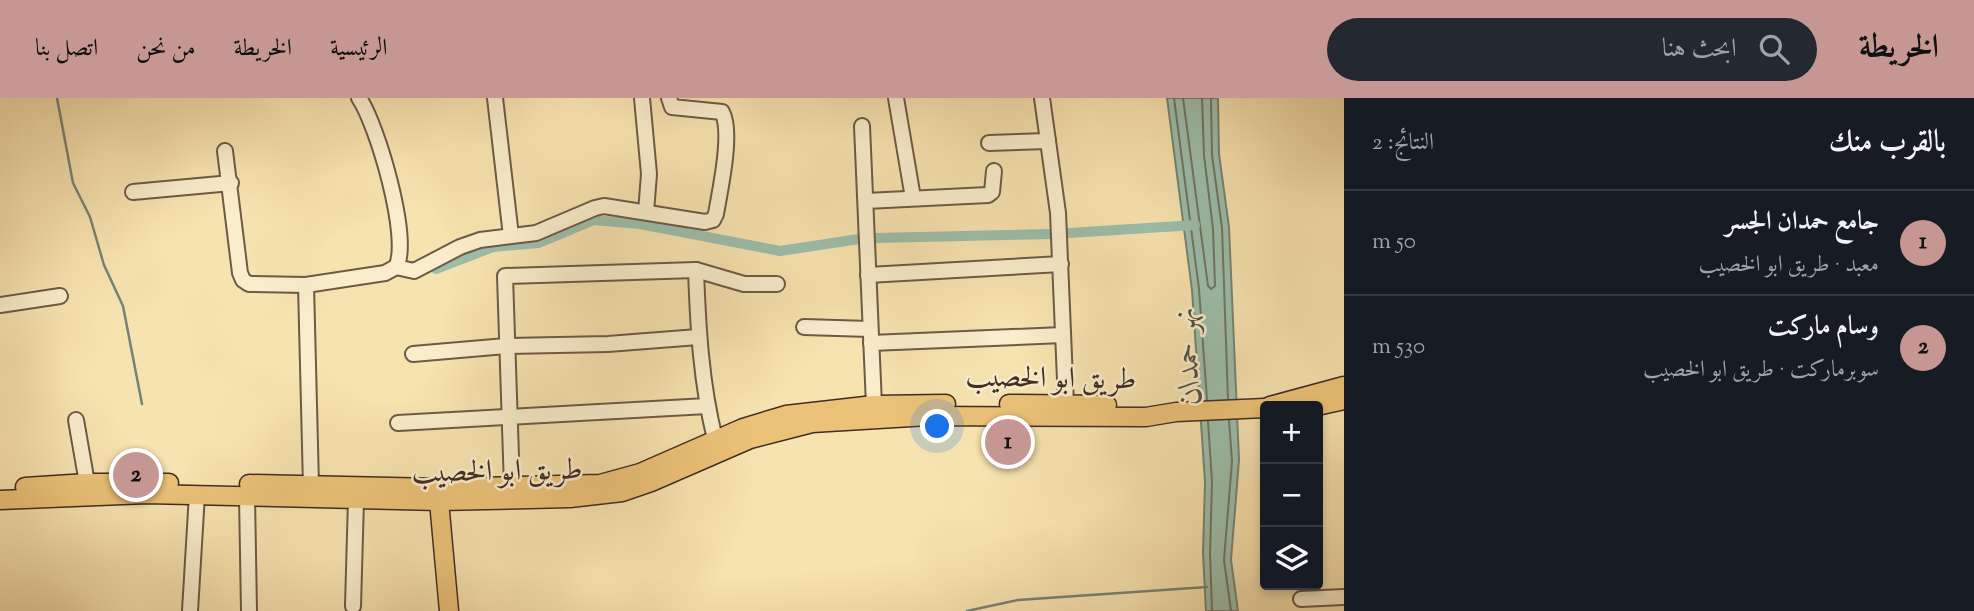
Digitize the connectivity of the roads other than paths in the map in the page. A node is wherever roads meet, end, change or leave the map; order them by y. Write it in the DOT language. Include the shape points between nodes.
graph roads {
  1 [pos="359,98"];
  2 [pos="495,98"];
  3 [pos="642,98"];
  4 [pos="668,98"];
  5 [pos="896,98"];
  6 [pos="1042,98"];
  7 [pos="862,126"];
  8 [pos="1048,141"];
  9 [pos="989,144"];
  10 [pos="225,151"];
  11 [pos="994,171"];
  12 [pos="231,183"];
  13 [pos="133,192"];
  14 [pos="913,198"];
  15 [pos="866,201"];
  16 [pos="646,212"];
  17 [pos="511,236"];
  18 [pos="1061,264"];
  19 [pos="396,267"];
  20 [pos="696,270"];
  21 [pos="868,275"];
  22 [pos="777,284"];
  23 [pos="306,285"];
  24 [pos="60,296"];
  25 [pos="0,305"];
  26 [pos="804,327"];
  27 [pos="1063,335"];
  28 [pos="871,336"];
  29 [pos="698,337"];
  30 [pos="506,346"];
  31 [pos="413,354"];
  32 [pos="1344,386"];
  33 [pos="1344,400"];
  34 [pos="1291,401"];
  35 [pos="1066,404"];
  36 [pos="874,405"];
  37 [pos="1323,405"];
  38 [pos="707,406"];
  39 [pos="1260,408"];
  40 [pos="928,410"];
  41 [pos="1176,412"];
  42 [pos="509,418"];
  43 [pos="76,420"];
  44 [pos="398,423"];
  45 [pos="715,439"];
  46 [pos="87,483"];
  47 [pos="311,486"];
  48 [pos="512,487"];
  49 [pos="0,488"];
  50 [pos="19,493"];
  51 [pos="197,494"];
  52 [pos="247,496"];
  53 [pos="0,500"];
  54 [pos="356,500"];
  55 [pos="439,501"];
  56 [pos="1344,597"];
  57 [pos="1301,599"];
  58 [pos="353,606"];
  59 [pos="190,611"];
  60 [pos="249,611"];
  61 [pos="449,611"];
  1 -- 19 [label="street" via="377,134 398,222 400,257"];
  2 -- 17 [label="street"];
  3 -- 16 [label="street" via="649,174"];
  4 -- 16 [label="street" via="672,107 722,112 725,117 726,150 716,214 705,222"];
  5 -- 14 [label="street"];
  6 -- 8 [label="street"];
  7 -- 15 [label="street"];
  8 -- 9 [label="street"];
  8 -- 18 [label="street"];
  10 -- 12 [label="street"];
  11 -- 14 [label="street" via="988,195"];
  12 -- 13 [label="street"];
  12 -- 23 [label="street" via="243,280 249,284"];
  14 -- 15 [label="street"];
  15 -- 21 [label="street"];
  16 -- 17 [label="street" via="604,206 536,233"];
  17 -- 19 [label="street" via="460,247 414,271"];
  18 -- 21 [label="street"];
  18 -- 27 [label="street"];
  19 -- 23 [label="street"];
  20 -- 22 [label="street" via="744,284"];
  20 -- 29 [label="street"];
  20 -- 30 [label="street" via="505,276"];
  21 -- 28 [label="street"];
  23 -- 47 [label="street"];
  24 -- 25 [label="street"];
  26 -- 28 [label="street"];
  27 -- 28 [label="street"];
  27 -- 35 [label="street"];
  28 -- 36 [label="street"];
  29 -- 30 [label="street"];
  29 -- 38 [label="street"];
  30 -- 31 [label="street"];
  30 -- 42 [label="street"];
  32 -- 34 [label="main road"];
  33 -- 37 [label="main road"];
  35 -- 40 [label="main road, طريق ابو الخصيب"];
  35 -- 41 [label="main road, طريق ابو الخصيب" via="1145,406"];
  36 -- 40 [label="main road, طريق ابو الخصيب"];
  36 -- 45 [label="main road, طريق ابو الخصيب" via="786,415"];
  38 -- 42 [label="street"];
  38 -- 45 [label="street"];
  39 -- 41 [label="main road"];
  40 -- 41 [label="main road, طريق ابو الخصيب" via="1146,417"];
  40 -- 55 [label="main road, طريق ابو الخصيب" via="780,430 622,492"];
  42 -- 44 [label="street"];
  42 -- 48 [label="street"];
  43 -- 46 [label="street"];
  45 -- 48 [label="main road, طريق ابو الخصيب" via="614,481"];
  46 -- 47 [label="main road, طريق ابو الخصيب"];
  46 -- 50 [label="main road, طريق ابو الخصيب"];
  47 -- 48 [label="main road, طريق ابو الخصيب"];
  49 -- 50 [label="main road, طريق ابو الخصيب"];
  50 -- 51 [label="main road, طريق ابو الخصيب"];
  50 -- 53 [label="main road, طريق ابو الخصيب"];
  51 -- 52 [label="main road, طريق ابو الخصيب"];
  51 -- 59 [label="street"];
  52 -- 54 [label="main road, طريق ابو الخصيب"];
  52 -- 60 [label="street"];
  54 -- 55 [label="main road, طريق ابو الخصيب"];
  54 -- 58 [label="street"];
  55 -- 61 [label="main road"];
  56 -- 57 [label="street"];
}
